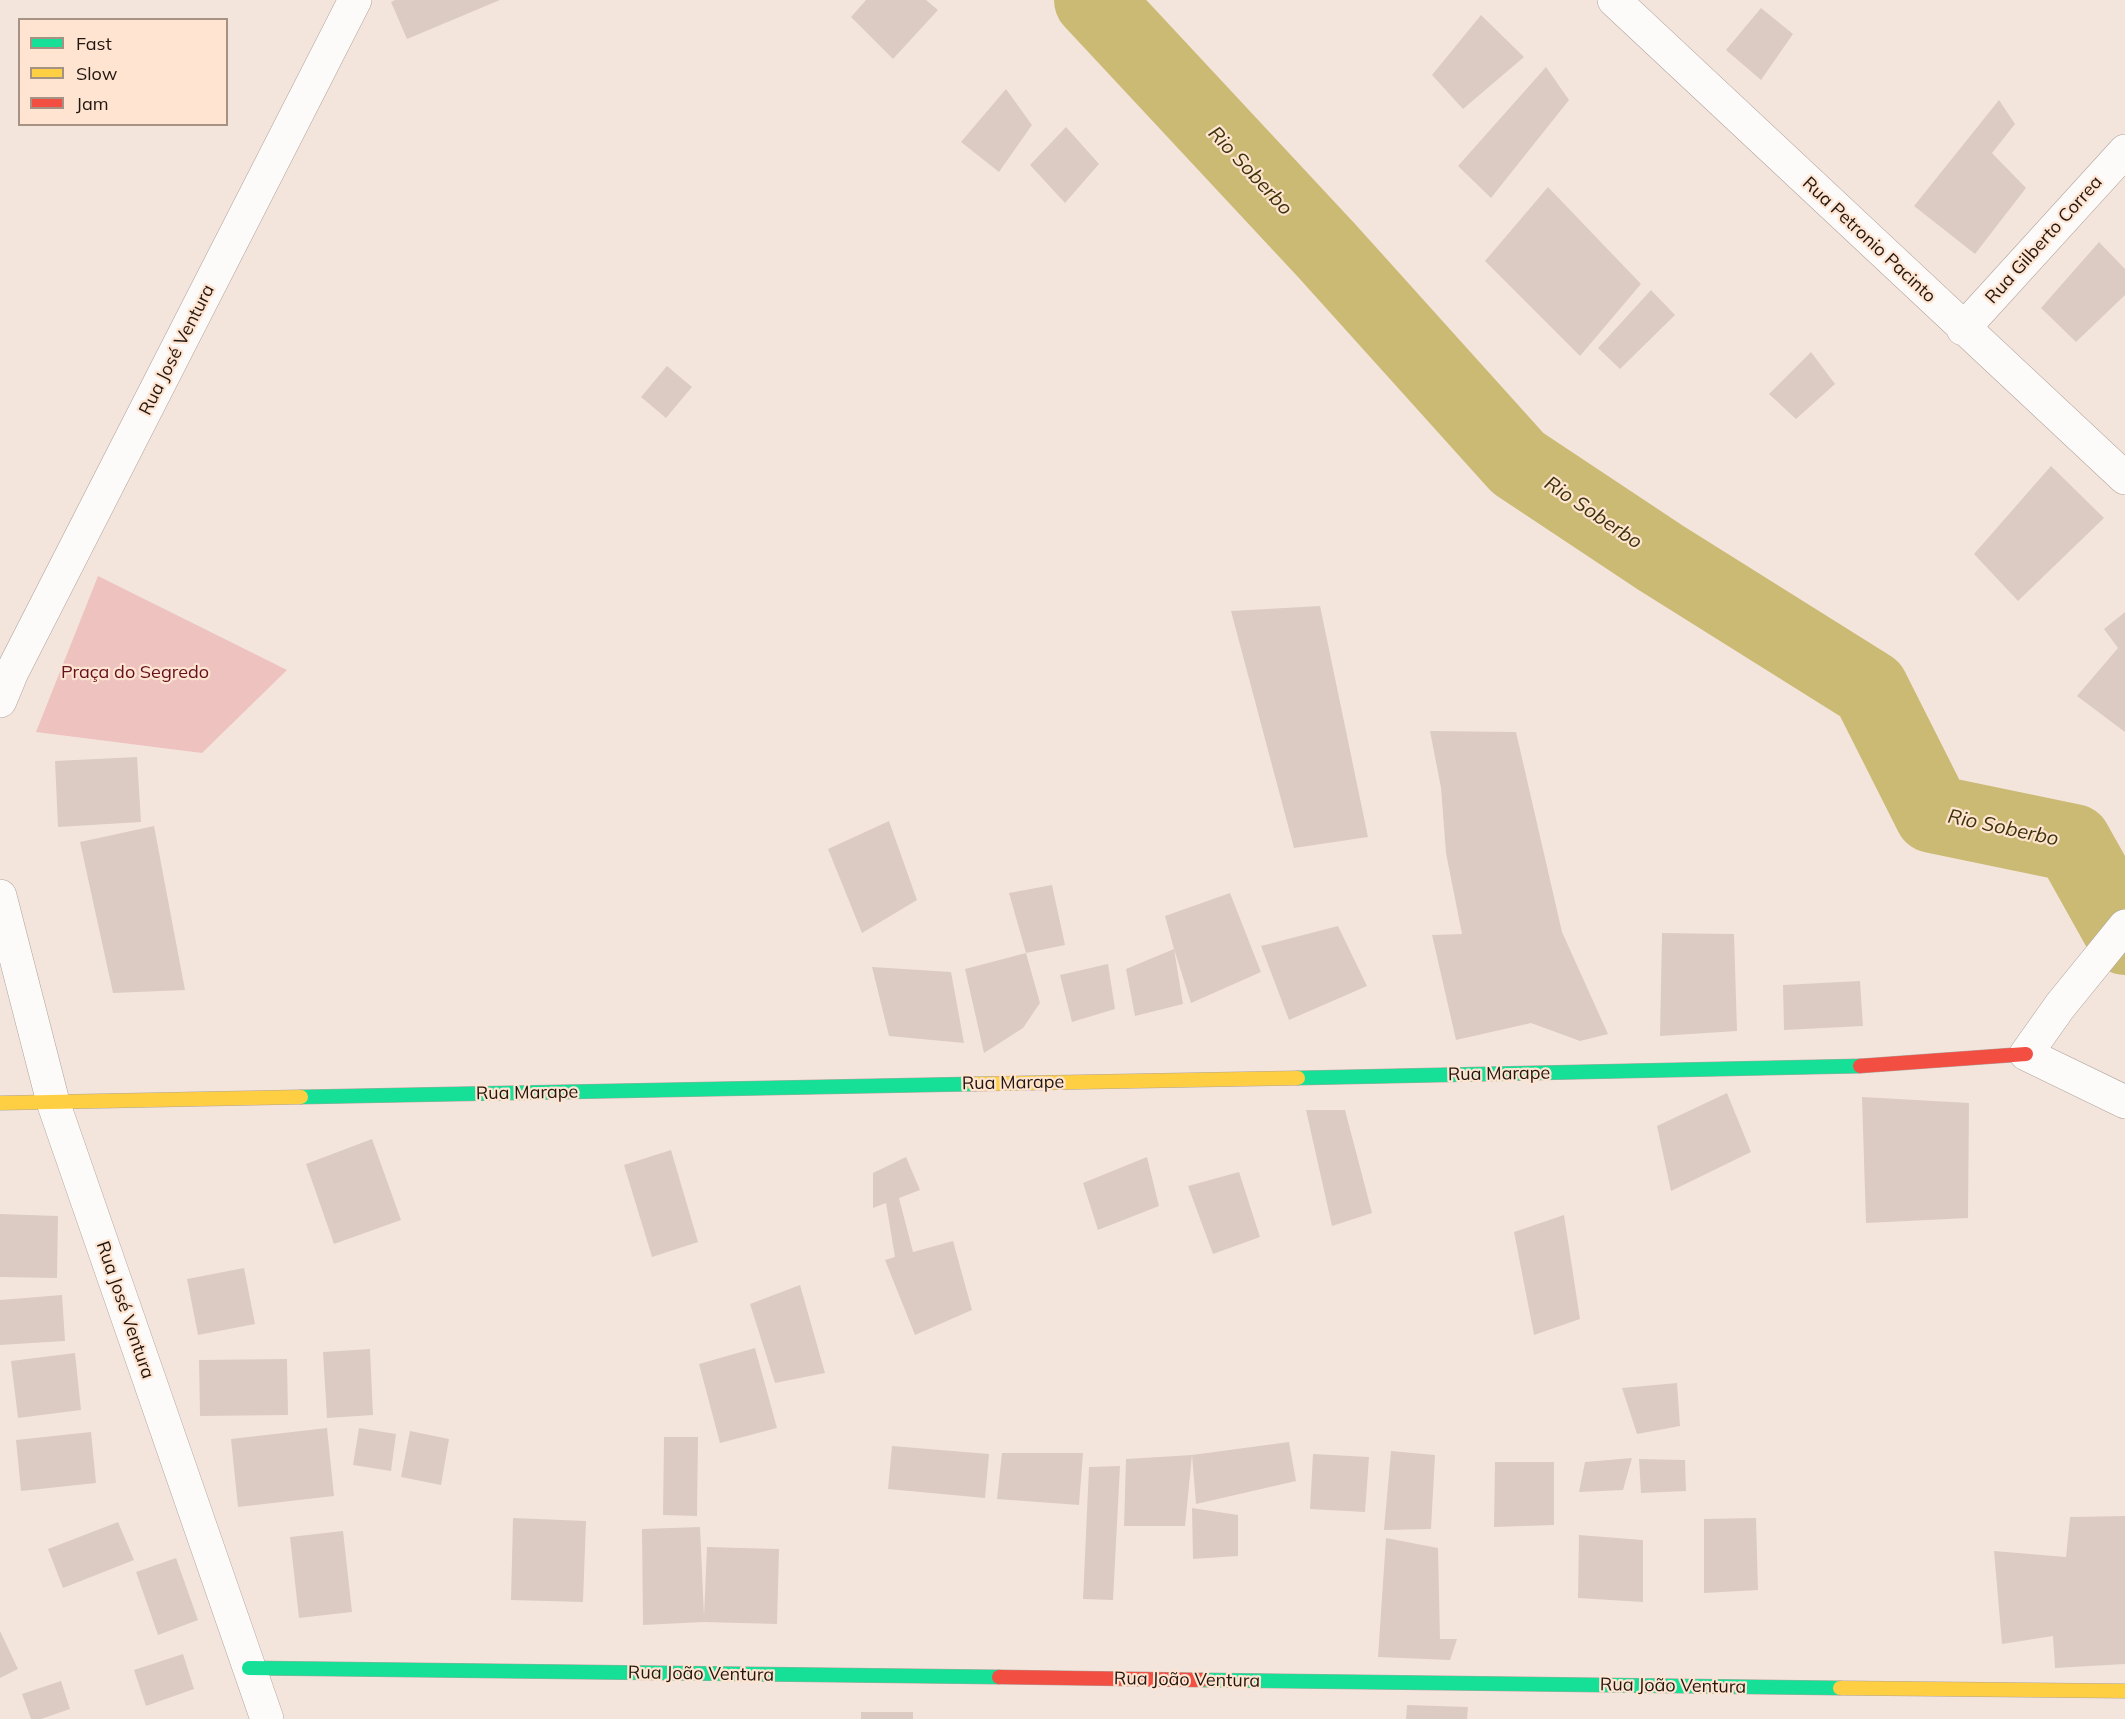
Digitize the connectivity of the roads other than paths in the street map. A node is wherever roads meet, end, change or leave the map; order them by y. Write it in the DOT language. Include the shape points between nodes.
graph roads {
  1 [pos="355,0"];
  2 [pos="1614,0"];
  3 [pos="2125,151"];
  4 [pos="1963,329"];
  5 [pos="2125,478"];
  6 [pos="0,701"];
  7 [pos="0,896"];
  8 [pos="2125,926"];
  9 [pos="2026,1054"];
  10 [pos="53,1102"];
  11 [pos="2125,1102"];
  12 [pos="0,1103"];
  13 [pos="249,1668"];
  14 [pos="2125,1691"];
  15 [pos="267,1719"];
  1 -- 6 [label="street, Rua José Ventura"];
  2 -- 4 [label="street, Rua Petronio Pacinto"];
  3 -- 4 [label="street, Rua Gilberto Correa"];
  4 -- 5 [label="street, Rua Petronio Pacinto"];
  7 -- 10 [label="street, Rua José Ventura"];
  8 -- 9 [label="street" via="2060,1005"];
  9 -- 10 [label="street, Rua Marape" via="1845,1067"];
  9 -- 11 [label="street"];
  10 -- 12 [label="street, Rua Marape"];
  10 -- 13 [label="street, Rua José Ventura"];
  13 -- 14 [label="street, Rua João Ventura"];
  13 -- 15 [label="street, Rua José Ventura"];
}
